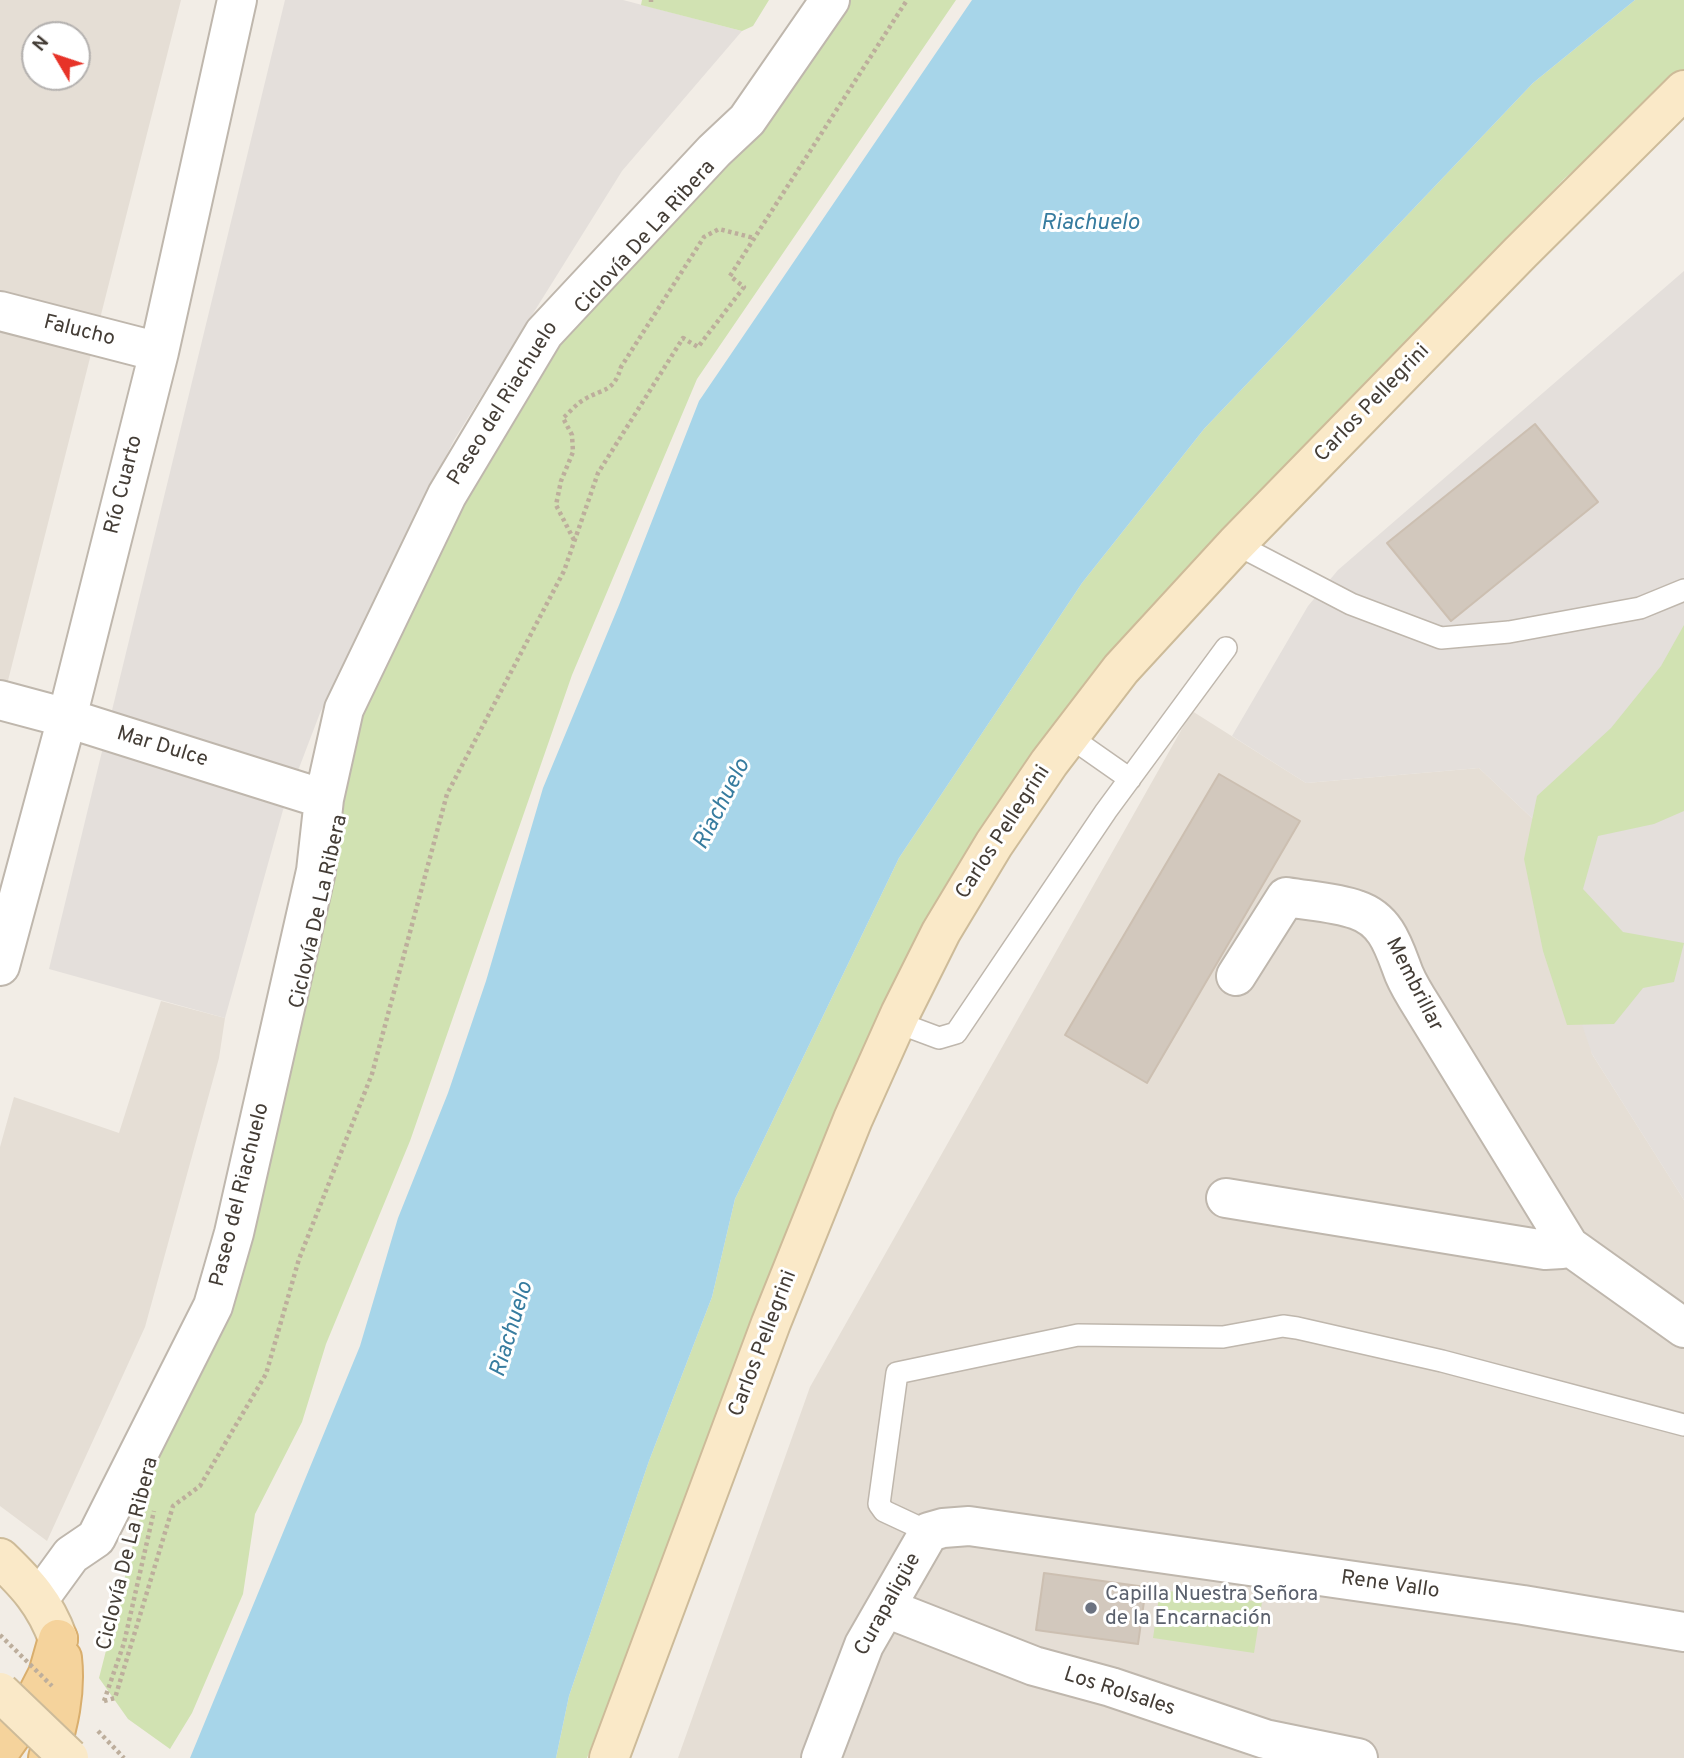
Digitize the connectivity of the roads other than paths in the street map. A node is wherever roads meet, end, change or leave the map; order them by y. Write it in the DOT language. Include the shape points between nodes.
graph roads {
  1 [pos="237,0"];
  2 [pos="830,0"];
  3 [pos="1684,90"];
  4 [pos="0,311"];
  5 [pos="159,352"];
  6 [pos="1236,544"];
  7 [pos="1684,590"];
  8 [pos="1226,648"];
  9 [pos="0,700"];
  10 [pos="67,718"];
  11 [pos="1070,737"];
  12 [pos="1130,779"];
  13 [pos="324,799"];
  14 [pos="0,966"];
  15 [pos="1236,976"];
  16 [pos="896,1023"];
  17 [pos="1226,1198"];
  18 [pos="1569,1246"];
  19 [pos="1684,1328"];
  20 [pos="1684,1425"];
  21 [pos="929,1532"];
  22 [pos="0,1558"];
  23 [pos="39,1599"];
  24 [pos="886,1608"];
  25 [pos="1684,1632"];
  26 [pos="58,1639"];
  27 [pos="0,1692"];
  28 [pos="0,1751"];
  29 [pos="48,1758"];
  30 [pos="69,1758"];
  31 [pos="609,1758"];
  32 [pos="821,1758"];
  33 [pos="1358,1758"];
  1 -- 5 [label="street, Río Cuarto"];
  2 -- 13 [label="street, Paseo del Riachuelo" via="747,120 544,333 447,495 344,709"];
  3 -- 6 [label="street, Carlos Pellegrini"];
  4 -- 5 [label="street, Falucho"];
  5 -- 10 [label="street, Río Cuarto"];
  6 -- 7 [label="lane" via="1351,604 1441,638 1509,632 1640,608"];
  6 -- 11 [label="street, Carlos Pellegrini" via="1121,670"];
  8 -- 12 [label="lane"];
  9 -- 10 [label="street, Mar Dulce"];
  10 -- 13 [label="street, Mar Dulce"];
  10 -- 14 [label="street, Río Cuarto"];
  11 -- 12 [label="lane"];
  11 -- 16 [label="street, Carlos Pellegrini" via="994,844 941,933"];
  12 -- 16 [label="lane" via="956,1033 939,1038"];
  13 -- 23 [label="street, Paseo del Riachuelo" via="316,871 234,1233 213,1306 96,1538 71,1555"];
  15 -- 18 [label="street, Membrillar" via="1286,897 1357,910 1373,919 1395,947 1423,1008"];
  16 -- 31 [label="street, Carlos Pellegrini" via="771,1324"];
  17 -- 18 [label="street" via="1545,1250"];
  18 -- 19 [label="street"];
  20 -- 21 [label="lane" via="1442,1361 1283,1326 1223,1338 1077,1335 898,1373 879,1504 884,1511"];
  21 -- 24 [label="street, Curapaligüe"];
  21 -- 25 [label="street, Rene Vallo" via="969,1526"];
  22 -- 23 [label="street"];
  23 -- 26 [label="street"];
  24 -- 32 [label="street, Curapaligüe" via="864,1645"];
  24 -- 33 [label="street, Los Rolsales" via="1034,1666 1265,1739"];
  26 -- 28 [label="main road" via="48,1674"];
  26 -- 29 [label="main road" via="64,1681"];
  27 -- 30 [label="street, bridge"];
}
